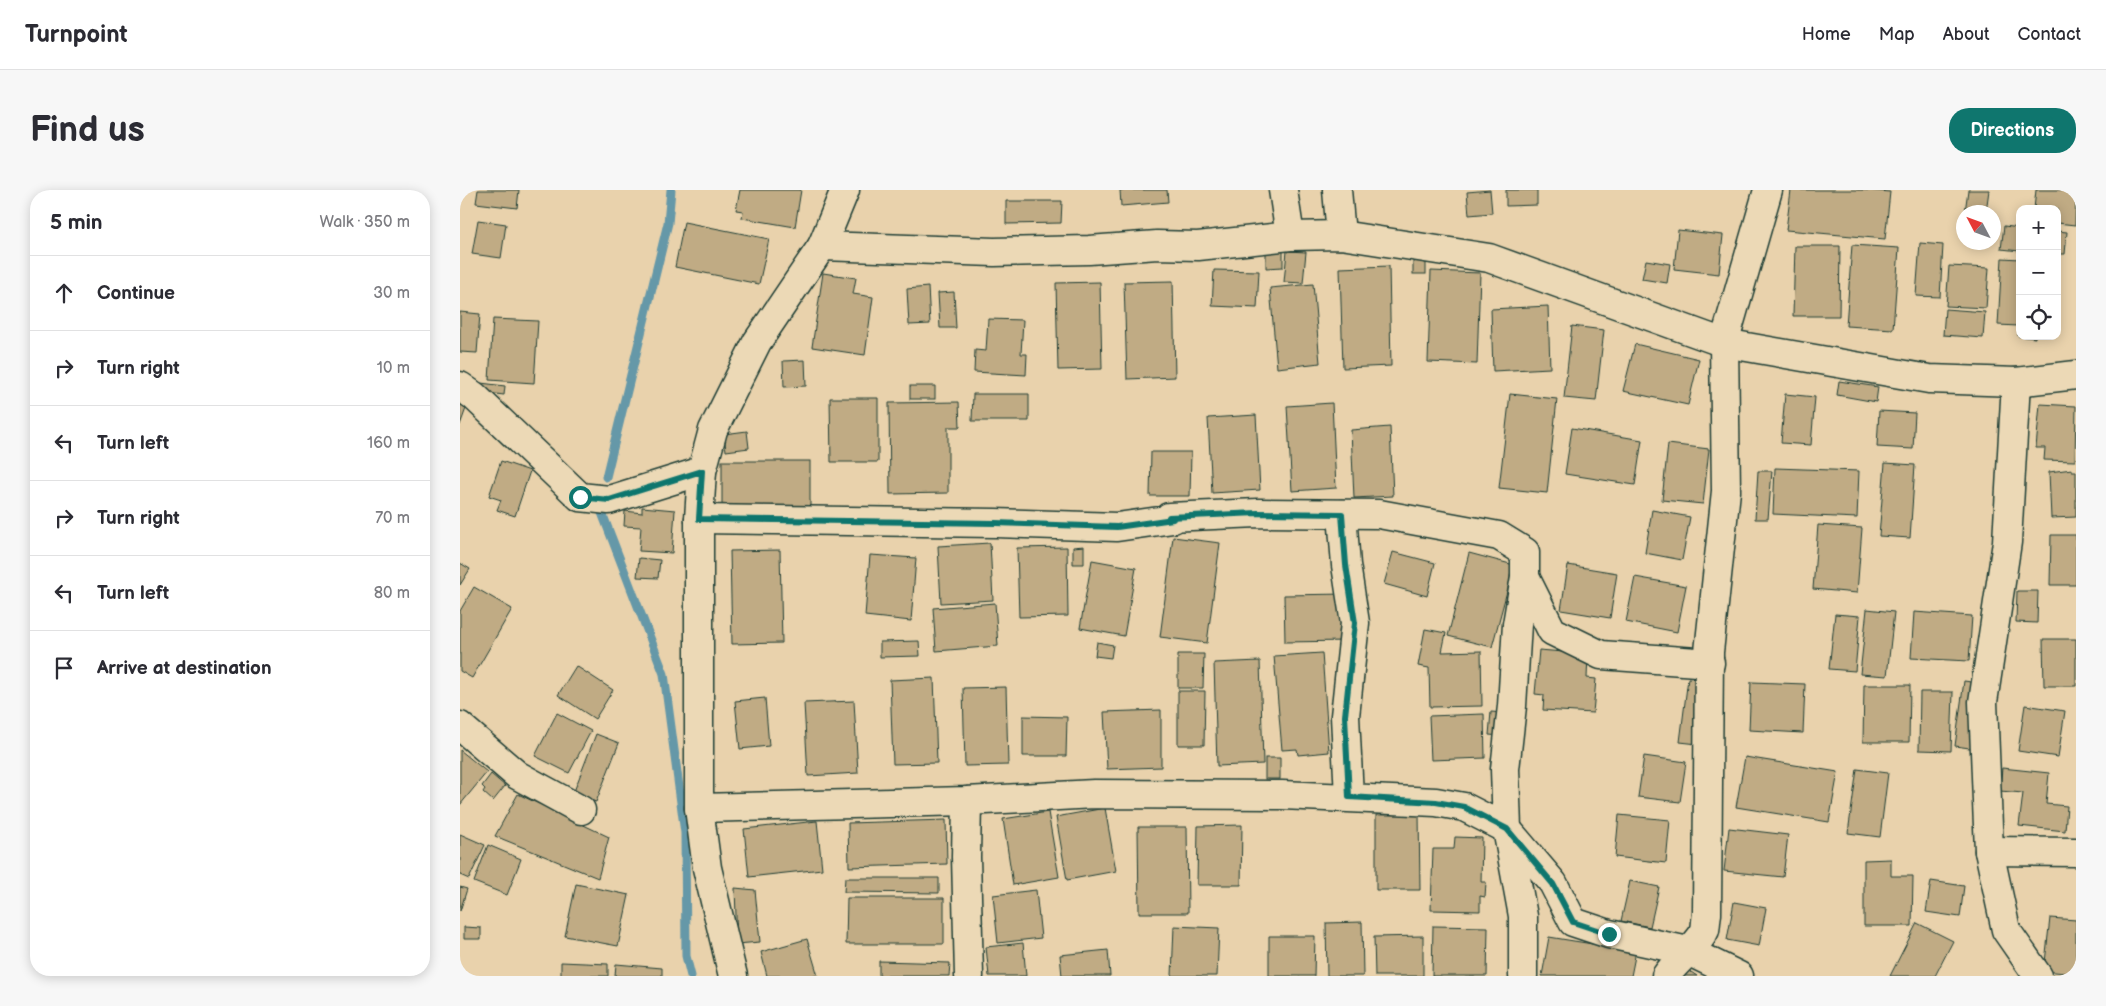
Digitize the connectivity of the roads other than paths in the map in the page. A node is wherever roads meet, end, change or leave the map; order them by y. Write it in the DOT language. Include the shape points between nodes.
graph roads {
  1 [pos="845,190"];
  2 [pos="1283,190"];
  3 [pos="1337,190"];
  4 [pos="1768,190"];
  5 [pos="1341,235"];
  6 [pos="1290,236"];
  7 [pos="822,246"];
  8 [pos="1724,343"];
  9 [pos="2076,375"];
  10 [pos="2016,382"];
  11 [pos="460,386"];
  12 [pos="702,471"];
  13 [pos="1342,514"];
  14 [pos="699,519"];
  15 [pos="1525,577"];
  16 [pos="1710,663"];
  17 [pos="460,726"];
  18 [pos="1349,797"];
  19 [pos="967,801"];
  20 [pos="699,808"];
  21 [pos="581,810"];
  22 [pos="1507,829"];
  23 [pos="1989,851"];
  24 [pos="2076,852"];
  25 [pos="1688,951"];
  26 [pos="733,976"];
  27 [pos="969,976"];
  28 [pos="1523,976"];
  29 [pos="1666,976"];
  30 [pos="1739,976"];
  31 [pos="2038,976"];
  1 -- 7 [label="street"];
  2 -- 6 [label="street"];
  3 -- 5 [label="street"];
  4 -- 8 [label="street"];
  5 -- 6 [label="street"];
  5 -- 8 [label="street" via="1489,258"];
  6 -- 7 [label="street" via="1198,246 1003,252"];
  7 -- 12 [label="street" via="757,342 713,430"];
  8 -- 10 [label="street" via="1929,379"];
  8 -- 16 [label="street" via="1726,491"];
  9 -- 10 [label="street"];
  10 -- 23 [label="street" via="2007,542 1983,702"];
  11 -- 12 [label="street" via="580,497 609,500"];
  12 -- 14 [label="street"];
  13 -- 14 [label="street" via="1169,517 1173,519 1117,527"];
  13 -- 15 [label="street" via="1379,514 1498,536 1525,552"];
  13 -- 18 [label="street" via="1355,623 1345,716"];
  14 -- 20 [label="street"];
  15 -- 16 [label="street" via="1552,630 1601,655"];
  15 -- 22 [label="street" via="1517,624 1505,769"];
  16 -- 25 [label="street" via="1705,930"];
  17 -- 21 [label="street" via="517,775"];
  18 -- 19 [label="street" via="1094,794"];
  18 -- 22 [label="street" via="1436,802 1464,807"];
  19 -- 20 [label="street"];
  19 -- 27 [label="street"];
  20 -- 26 [label="street" via="707,868"];
  22 -- 25 [label="street" via="1553,884 1573,922 1609,934"];
  22 -- 28 [label="street" via="1523,916"];
  23 -- 24 [label="street"];
  23 -- 31 [label="street" via="2006,930"];
  25 -- 29 [label="street" via="1673,964"];
  25 -- 30 [label="street"];
}
